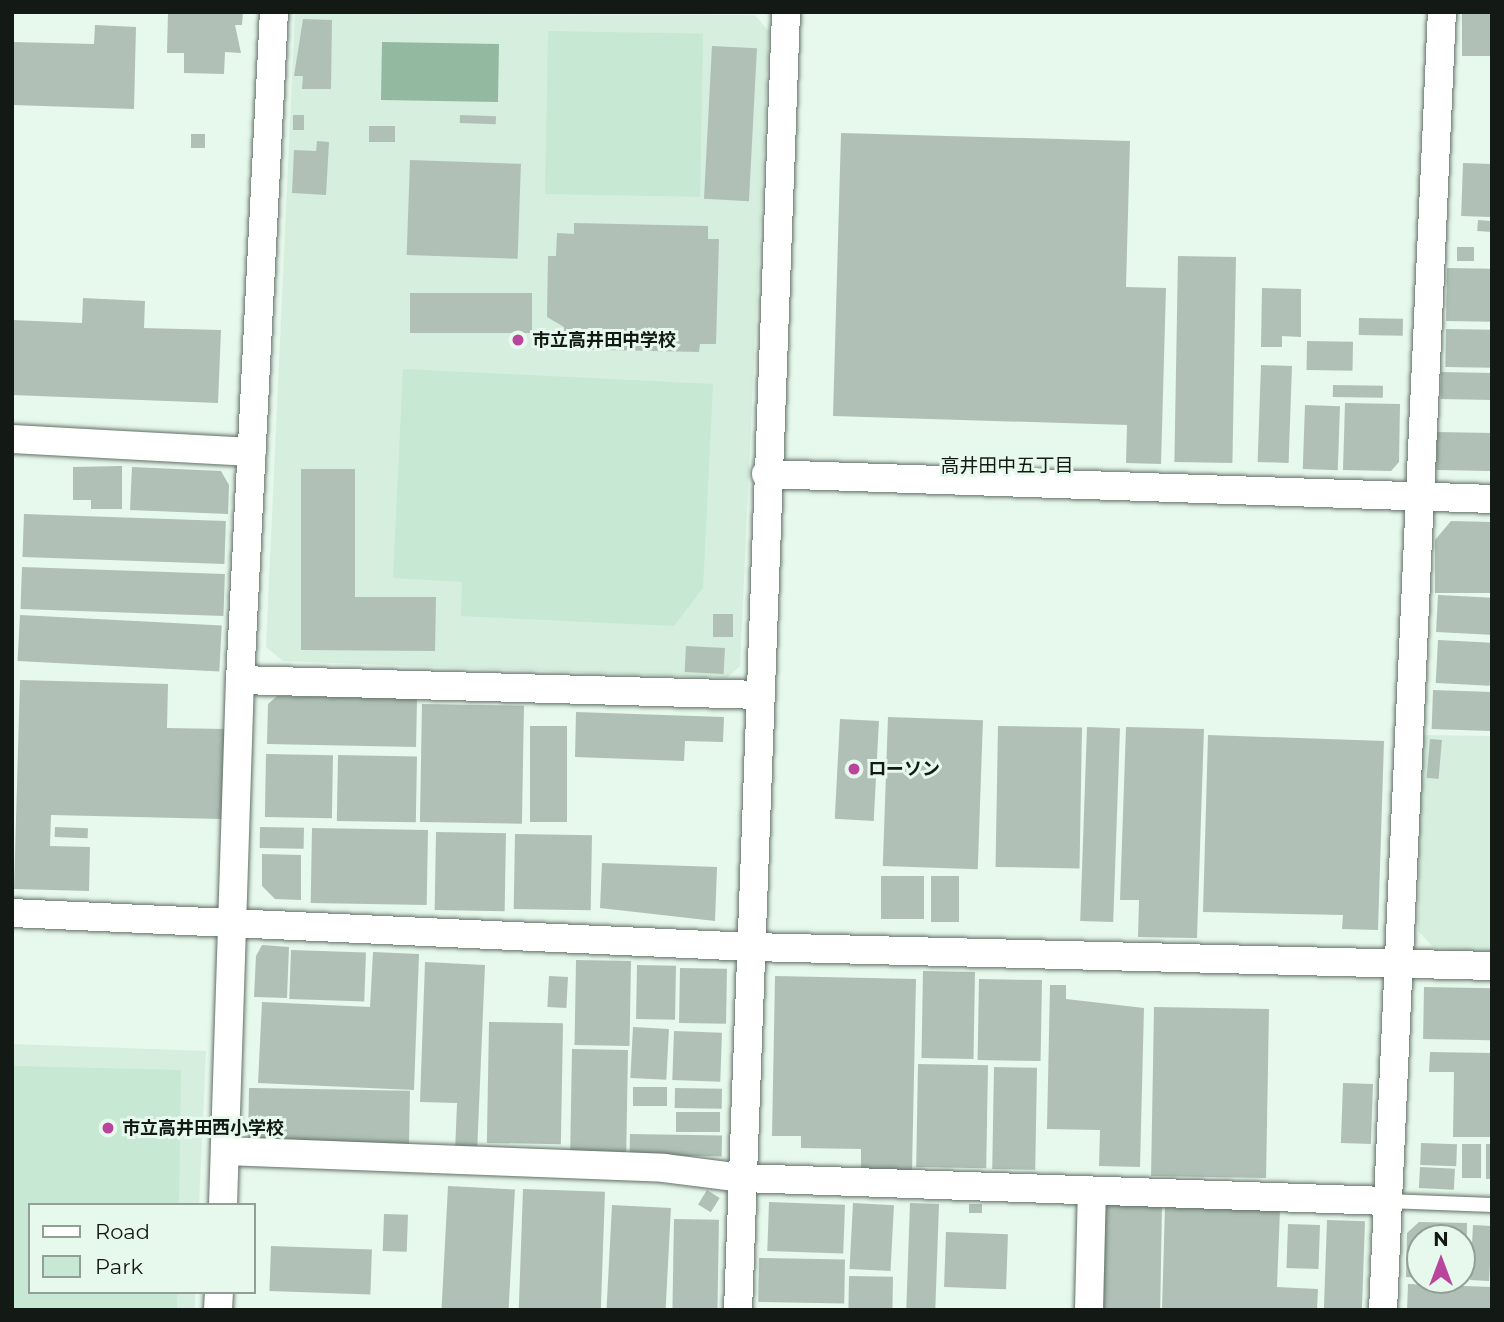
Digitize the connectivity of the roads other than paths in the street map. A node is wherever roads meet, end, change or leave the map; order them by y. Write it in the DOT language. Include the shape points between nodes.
graph roads {
  1 [pos="274,12"];
  2 [pos="786,12"];
  3 [pos="1442,12"];
  4 [pos="12,439"];
  5 [pos="252,452"];
  6 [pos="766,474"];
  7 [pos="1416,498"];
  8 [pos="1492,499"];
  9 [pos="240,680"];
  10 [pos="761,695"];
  11 [pos="12,913"];
  12 [pos="232,922"];
  13 [pos="752,947"];
  14 [pos="1396,959"];
  15 [pos="1492,966"];
  16 [pos="225,1151"];
  17 [pos="743,1178"];
  18 [pos="1093,1191"];
  19 [pos="1387,1201"];
  20 [pos="223,1203"];
  21 [pos="1492,1205"];
  22 [pos="738,1310"];
  23 [pos="1089,1310"];
  24 [pos="1383,1310"];
  1 -- 5 [label="street"];
  2 -- 6 [label="street"];
  3 -- 7 [label="street"];
  4 -- 5 [label="street"];
  5 -- 9 [label="street"];
  6 -- 7 [label="street"];
  6 -- 10 [label="street"];
  7 -- 8 [label="street"];
  7 -- 14 [label="street"];
  9 -- 10 [label="street"];
  9 -- 12 [label="street"];
  10 -- 13 [label="street"];
  11 -- 12 [label="street"];
  12 -- 13 [label="street"];
  12 -- 16 [label="street"];
  13 -- 14 [label="street"];
  13 -- 17 [label="street"];
  14 -- 15 [label="street"];
  14 -- 19 [label="street"];
  16 -- 17 [label="street" via="664,1168"];
  16 -- 20 [label="street"];
  17 -- 18 [label="street"];
  17 -- 22 [label="street"];
  18 -- 19 [label="street"];
  18 -- 23 [label="street"];
  19 -- 21 [label="lane"];
  19 -- 24 [label="street"];
}
